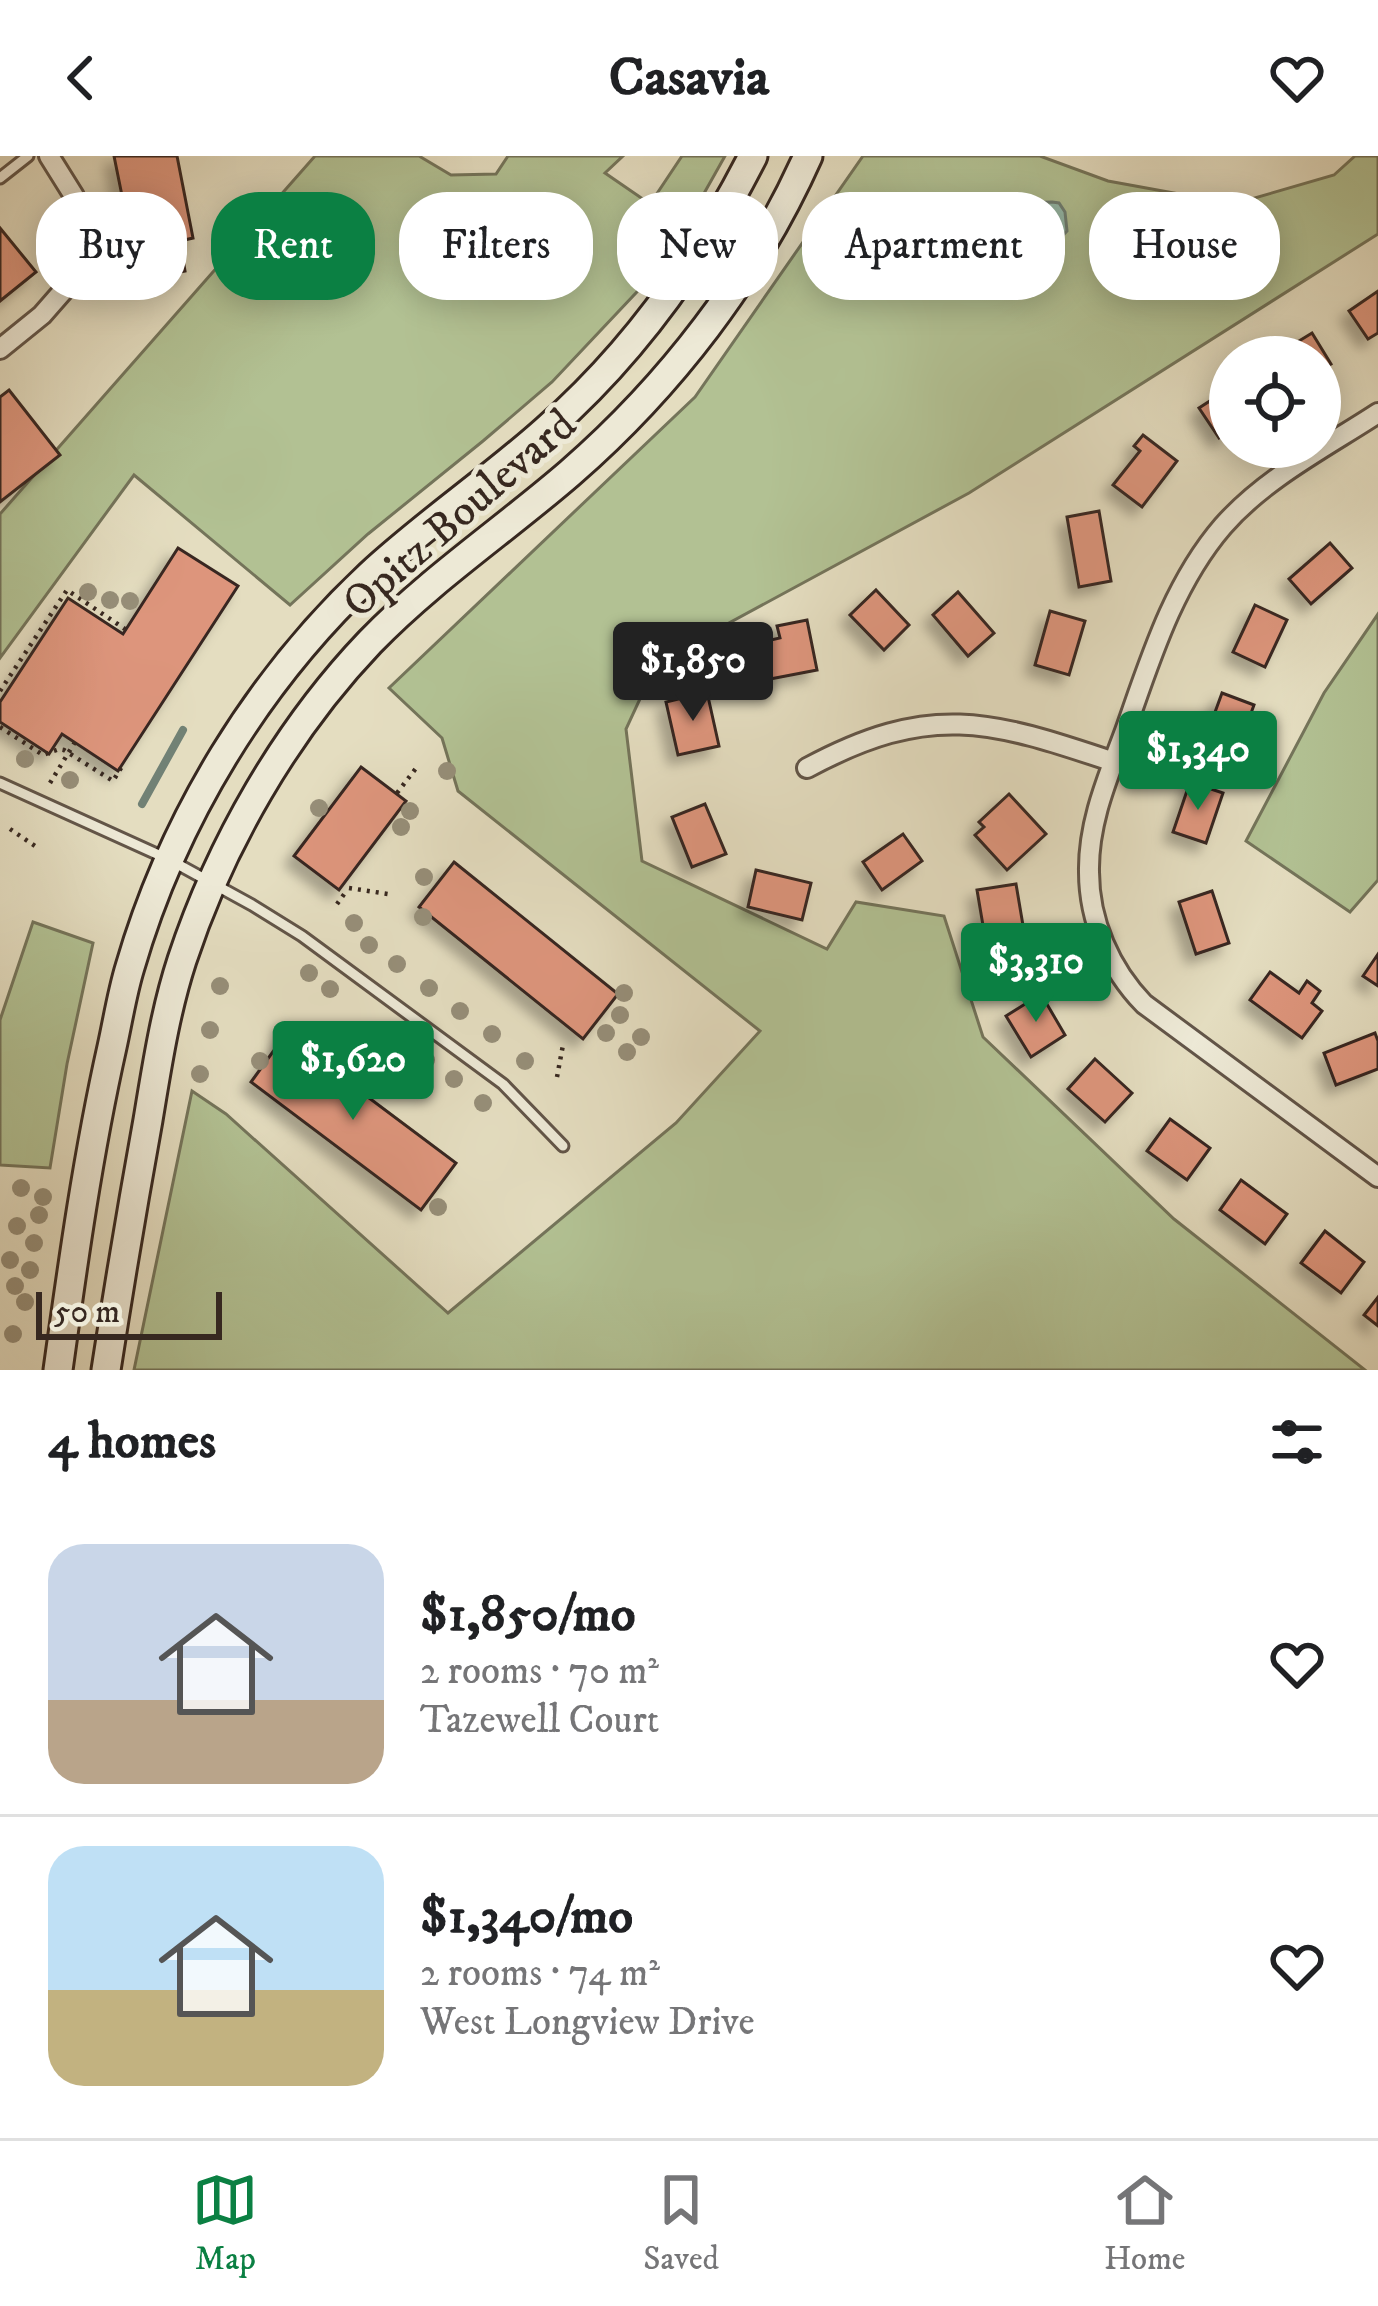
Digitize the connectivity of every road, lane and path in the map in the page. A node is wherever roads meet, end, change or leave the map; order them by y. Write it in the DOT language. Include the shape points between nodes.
graph roads {
  1 [pos="28,156"];
  2 [pos="49,156"];
  3 [pos="753,156"];
  4 [pos="808,156"];
  5 [pos="0,178"];
  6 [pos="0,349"];
  7 [pos="1378,413"];
  8 [pos="125,629"];
  9 [pos="0,691"];
  10 [pos="3,729"];
  11 [pos="0,740"];
  12 [pos="74,742"];
  13 [pos="68,752"];
  14 [pos="1114,762"];
  15 [pos="124,763"];
  16 [pos="417,767"];
  17 [pos="807,768"];
  18 [pos="0,783"];
  19 [pos="50,783"];
  20 [pos="397,793"];
  21 [pos="10,829"];
  22 [pos="38,848"];
  23 [pos="170,860"];
  24 [pos="213,882"];
  25 [pos="388,894"];
  26 [pos="337,904"];
  27 [pos="563,1045"];
  28 [pos="557,1077"];
  29 [pos="562,1146"];
  30 [pos="1378,1178"];
  31 [pos="58,1370"];
  32 [pos="106,1370"];
  1 -- 5 [label="lane"];
  2 -- 6 [label="street" via="74,196 78,240 63,290"];
  3 -- 23 [label="main road, Opitz Boulevard" via="688,271 597,382 396,552 271,685"];
  4 -- 24 [label="main road, Opitz Boulevard" via="734,291 630,417 417,595 330,688 246,815"];
  7 -- 14 [label="street" via="1264,487 1223,525 1162,627"];
  8 -- 9 [label="path" via="67,590"];
  10 -- 11 [label="path"];
  10 -- 13 [label="path" via="43,755"];
  12 -- 13 [label="path"];
  13 -- 15 [label="path" via="113,782"];
  13 -- 19 [label="path"];
  14 -- 17 [label="street" via="1028,733 952,723 880,735"];
  14 -- 30 [label="street" via="1094,821 1089,875 1115,967 1144,1004"];
  16 -- 20 [label="path"];
  18 -- 23 [label="lane"];
  21 -- 22 [label="path"];
  23 -- 24 [label="lane"];
  23 -- 31 [label="main road, Opitz Boulevard" via="129,970 110,1055"];
  24 -- 29 [label="lane" via="302,936 503,1084"];
  24 -- 32 [label="main road, Opitz Boulevard" via="165,1024"];
  25 -- 26 [label="path" via="347,891"];
  27 -- 28 [label="path"];
}
